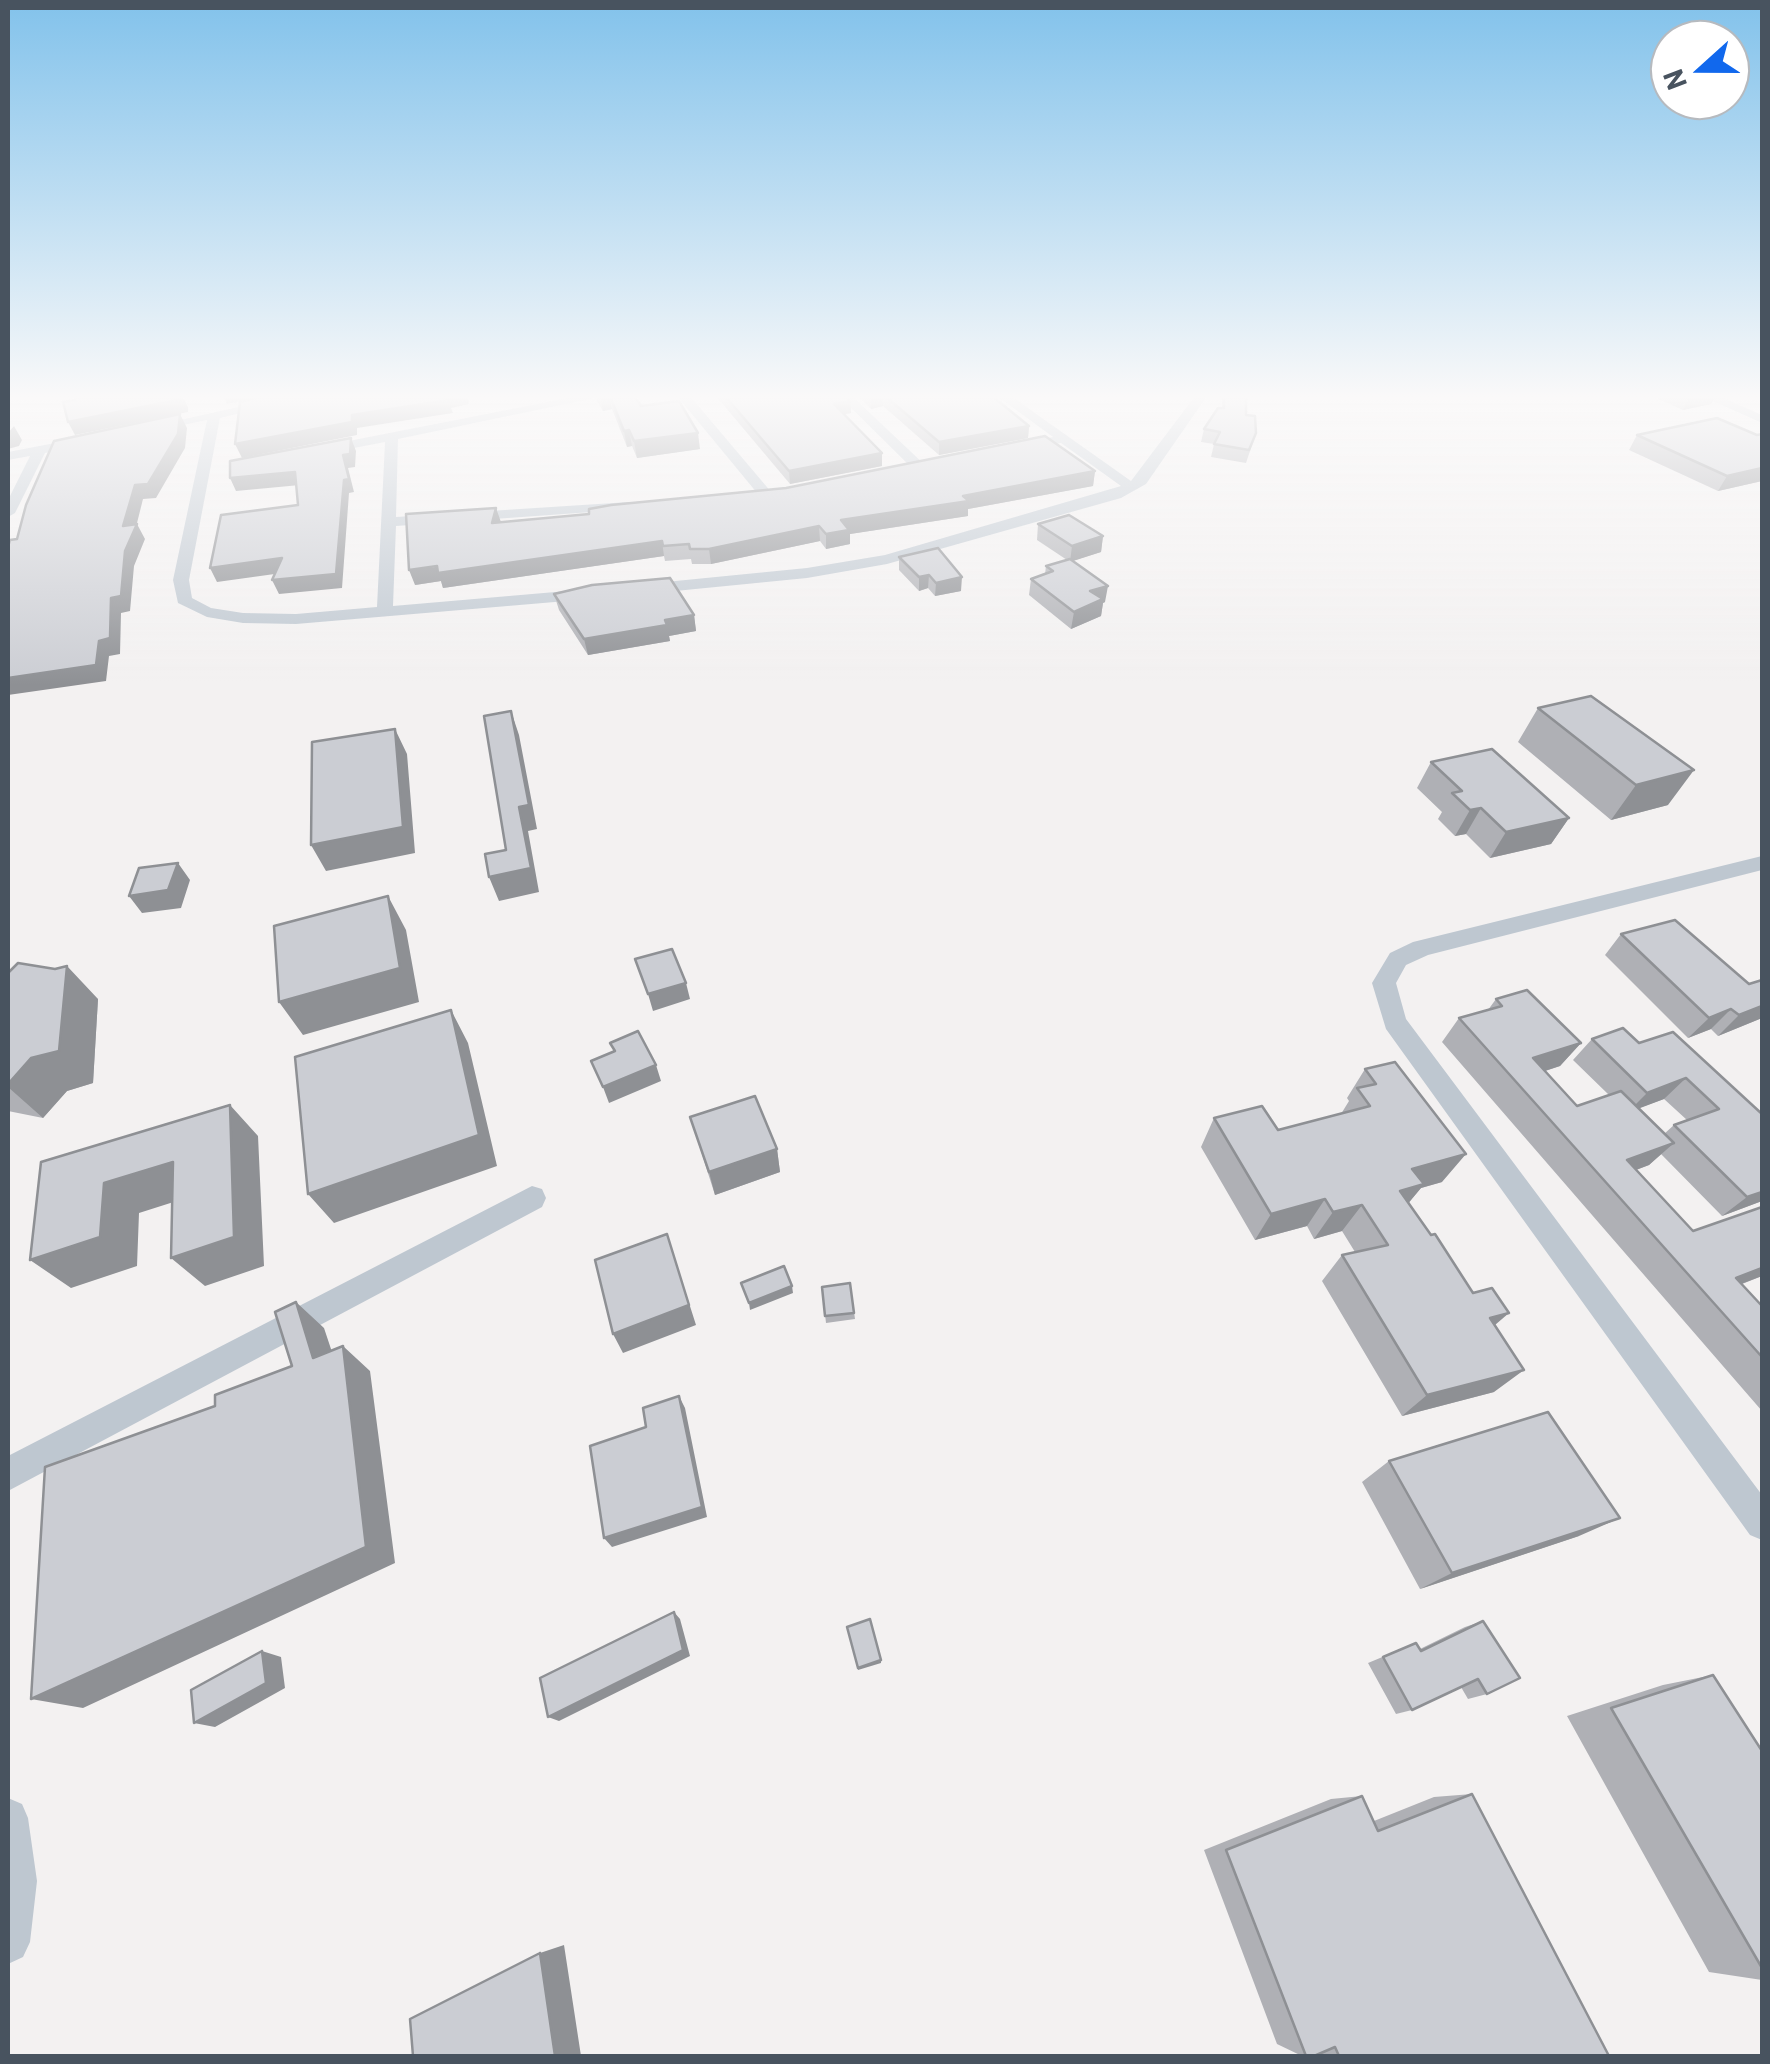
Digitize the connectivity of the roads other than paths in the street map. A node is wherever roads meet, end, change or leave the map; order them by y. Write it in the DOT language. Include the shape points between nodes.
graph roads {
  1 [pos="199,492"];
  2 [pos="391,492"];
  3 [pos="765,492"];
  4 [pos="1117,492"];
  5 [pos="787,493"];
  6 [pos="768,496"];
  7 [pos="748,498"];
  8 [pos="648,504"];
  9 [pos="390,522"];
  10 [pos="623,591"];
  11 [pos="605,593"];
  12 [pos="384,613"];
  13 [pos="1762,863"];
  14 [pos="532,1198"];
  15 [pos="8,1474"];
  16 [pos="1762,1523"];
  17 [pos="8,1818"];
  18 [pos="8,1942"];
  1 -- 12 [label="street" via="183,556 184,600 243,618"];
  2 -- 9 [label="street"];
  3 -- 6 [label="street"];
  4 -- 10 [label="street" via="887,559 807,574"];
  5 -- 6 [label="street"];
  6 -- 7 [label="street"];
  8 -- 9 [label="street"];
  9 -- 12 [label="street"];
  11 -- 12 [label="street"];
  13 -- 16 [label="street" via="1421,948 1398,959 1384,983 1395,1022"];
  14 -- 15 [label="street"];
  17 -- 18 [label="street" via="16,1881"];
}
